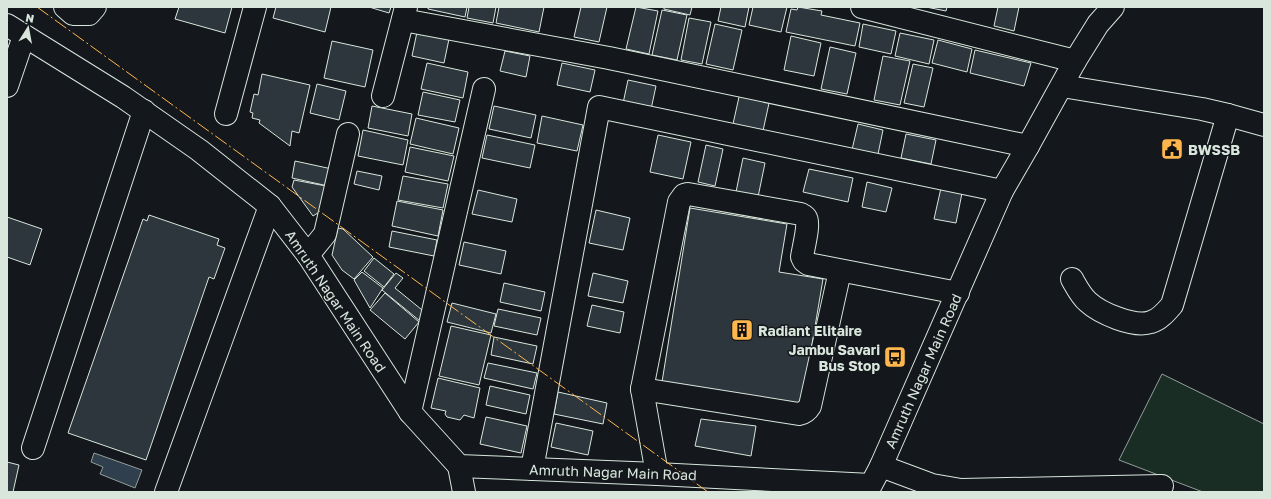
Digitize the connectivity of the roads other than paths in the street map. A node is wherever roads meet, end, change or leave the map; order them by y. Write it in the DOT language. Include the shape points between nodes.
graph roads {
  1 [pos="65,7"];
  2 [pos="95,7"];
  3 [pos="255,7"];
  4 [pos="862,7"];
  5 [pos="1112,7"];
  6 [pos="405,13"];
  7 [pos="16,31"];
  8 [pos="1076,61"];
  9 [pos="7,86"];
  10 [pos="1062,86"];
  11 [pos="484,89"];
  12 [pos="383,96"];
  13 [pos="144,111"];
  14 [pos="226,114"];
  15 [pos="1228,114"];
  16 [pos="1264,125"];
  17 [pos="348,134"];
  18 [pos="1028,146"];
  19 [pos="1002,191"];
  20 [pos="270,206"];
  21 [pos="308,255"];
  22 [pos="840,270"];
  23 [pos="1072,279"];
  24 [pos="958,294"];
  25 [pos="642,389"];
  26 [pos="410,412"];
  27 [pos="33,448"];
  28 [pos="460,466"];
  29 [pos="532,469"];
  30 [pos="657,474"];
  31 [pos="876,481"];
  32 [pos="1162,486"];
  33 [pos="166,492"];
  34 [pos="464,492"];
  1 -- 2 [label="street" via="74,14 89,14"];
  3 -- 14 [label="street"];
  4 -- 8 [label="street"];
  5 -- 8 [label="street, Amruth Nagar Main Road" via="1098,24"];
  6 -- 12 [label="street"];
  6 -- 18 [label="street"];
  7 -- 9 [label="street"];
  7 -- 13 [label="street, Amruth Nagar Main Road"];
  8 -- 10 [label="street, Amruth Nagar Main Road"];
  10 -- 15 [label="street"];
  10 -- 18 [label="street, Amruth Nagar Main Road"];
  11 -- 26 [label="street"];
  13 -- 20 [label="street, Amruth Nagar Main Road"];
  13 -- 27 [label="street"];
  15 -- 16 [label="street"];
  15 -- 23 [label="street" via="1172,305 1164,314 1150,323 1130,323 1111,316 1087,302"];
  17 -- 21 [label="street" via="325,234"];
  18 -- 19 [label="street, Amruth Nagar Main Road"];
  19 -- 24 [label="street, Amruth Nagar Main Road"];
  19 -- 29 [label="street" via="599,107"];
  20 -- 21 [label="street, Amruth Nagar Main Road"];
  20 -- 33 [label="street"];
  21 -- 26 [label="street, Amruth Nagar Main Road"];
  22 -- 24 [label="street"];
  22 -- 25 [label="street" via="808,410 799,414"];
  22 -- 25 [label="street" via="804,261 802,257 808,224 807,218 801,214 684,195 679,202"];
  24 -- 31 [label="street, Amruth Nagar Main Road"];
  25 -- 30 [label="street"];
  26 -- 28 [label="street, Amruth Nagar Main Road"];
  28 -- 29 [label="street, Amruth Nagar Main Road"];
  28 -- 34 [label="street"];
  29 -- 30 [label="street, Amruth Nagar Main Road"];
  30 -- 31 [label="street, Amruth Nagar Main Road"];
  31 -- 32 [label="street" via="961,490"];
}
